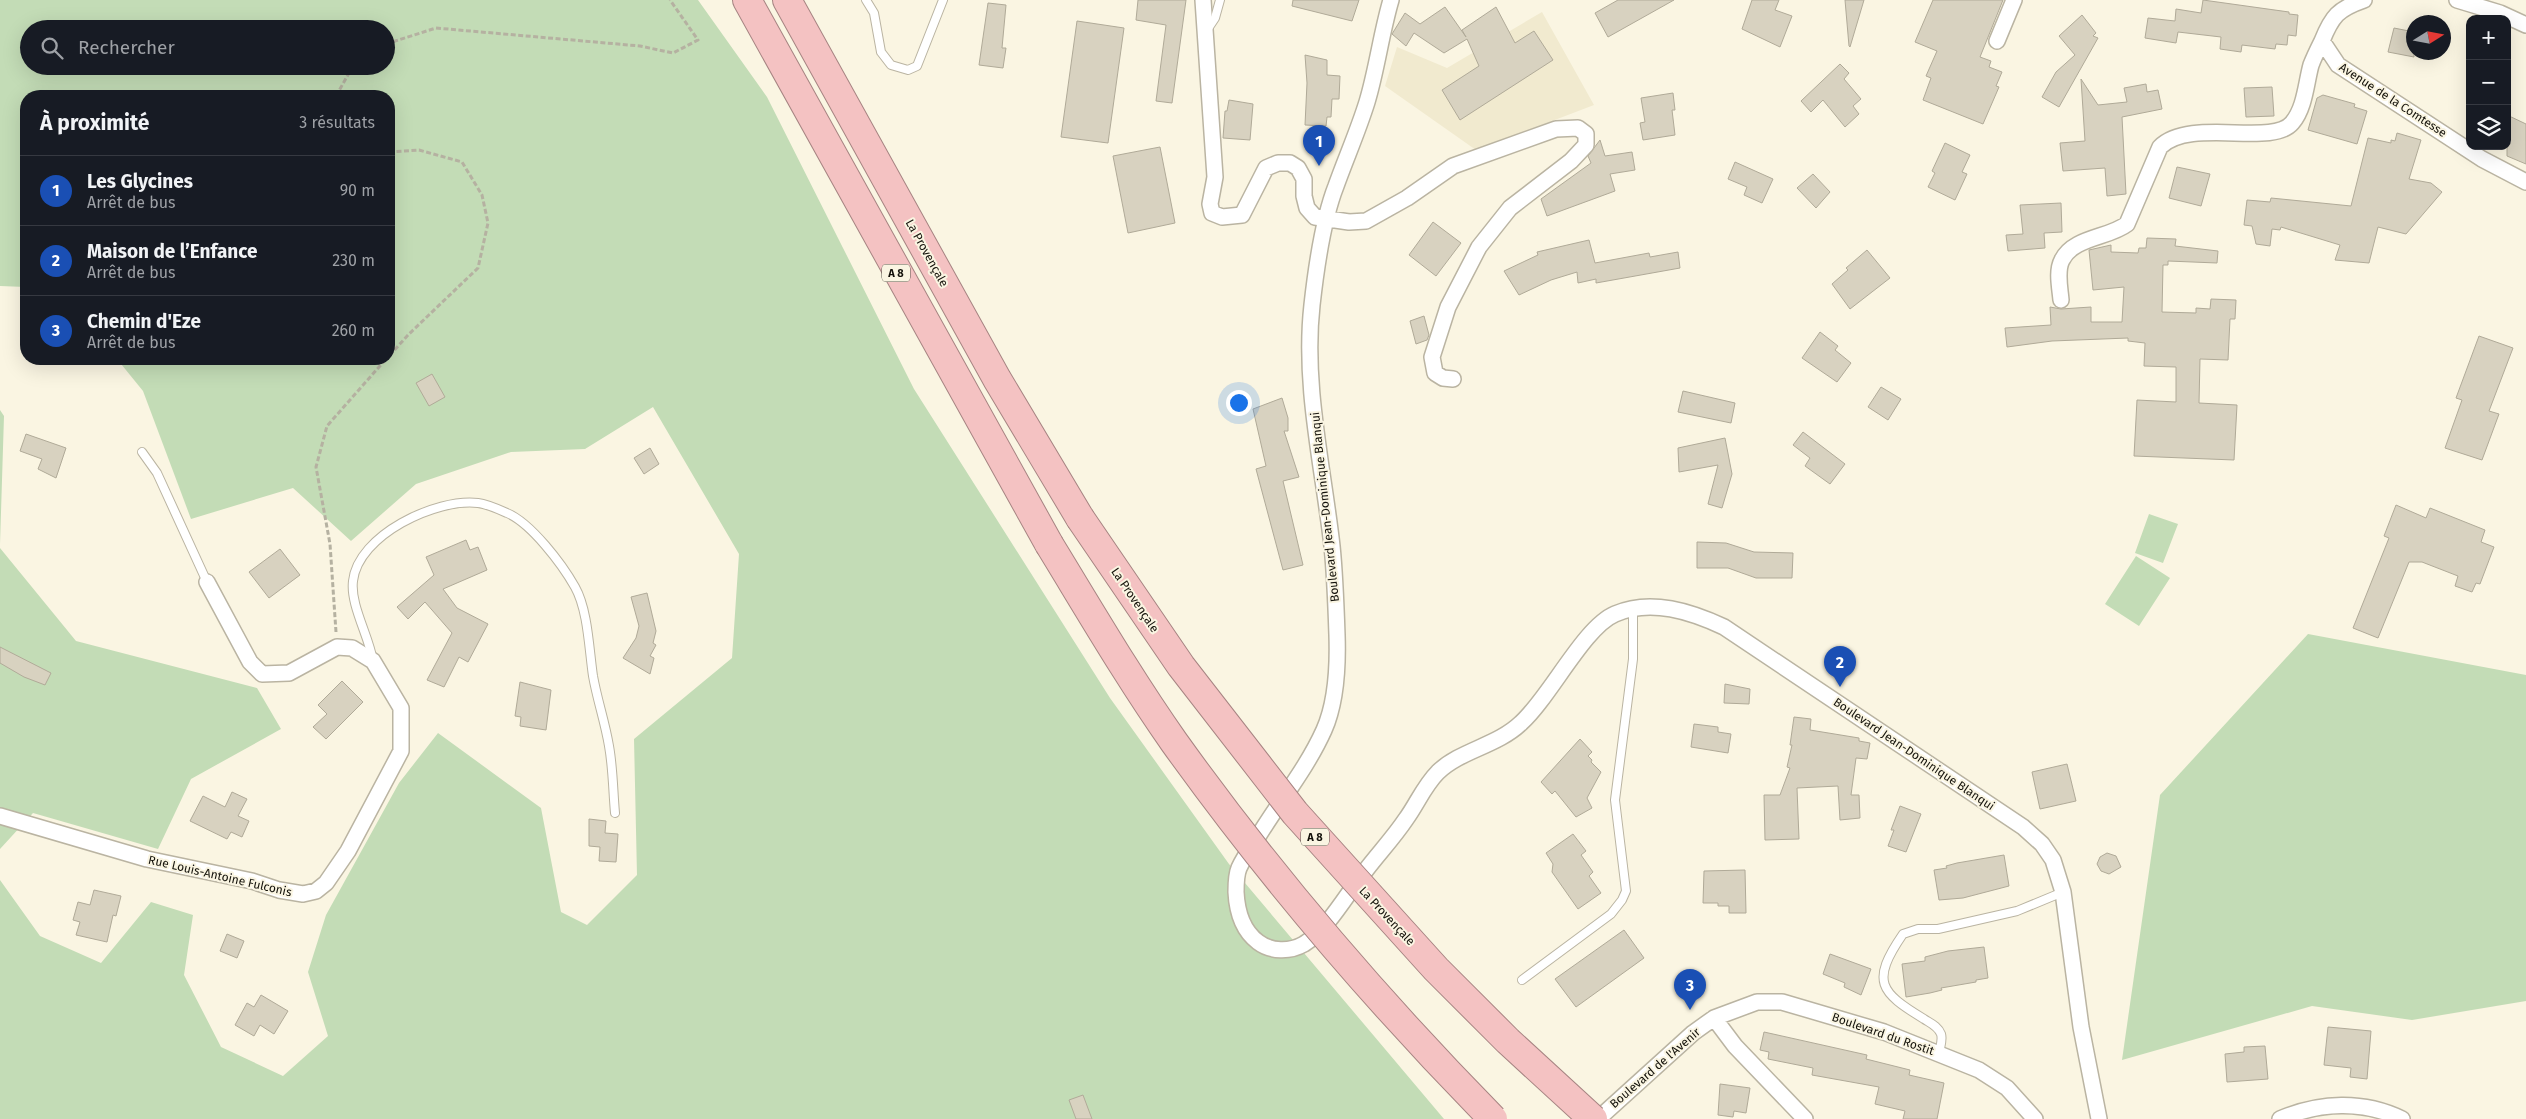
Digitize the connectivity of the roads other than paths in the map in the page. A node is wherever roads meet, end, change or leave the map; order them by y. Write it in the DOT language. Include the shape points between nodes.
graph roads {
  1 [pos="747,0"];
  2 [pos="786,0"];
  3 [pos="866,0"];
  4 [pos="943,0"];
  5 [pos="1203,0"];
  6 [pos="1220,0"];
  7 [pos="1391,0"];
  8 [pos="2014,0"];
  9 [pos="2364,0"];
  10 [pos="2457,0"];
  11 [pos="2526,25"];
  12 [pos="1204,34"];
  13 [pos="2322,41"];
  14 [pos="1997,42"];
  15 [pos="2526,182"];
  16 [pos="1326,220"];
  17 [pos="2061,300"];
  18 [pos="1453,379"];
  19 [pos="142,452"];
  20 [pos="207,582"];
  21 [pos="1633,609"];
  22 [pos="374,661"];
  23 [pos="615,813"];
  24 [pos="0,816"];
  25 [pos="2064,892"];
  26 [pos="1522,980"];
  27 [pos="1714,1018"];
  28 [pos="1939,1053"];
  29 [pos="1492,1119"];
  30 [pos="1593,1119"];
  31 [pos="1598,1119"];
  32 [pos="1805,1119"];
  33 [pos="2035,1119"];
  34 [pos="2099,1119"];
  35 [pos="2280,1119"];
  36 [pos="2402,1119"];
  1 -- 29 [label="highway, A 8, bridge" via="1049,544 1115,652 1234,823 1355,972"];
  2 -- 30 [label="highway, La Provençale / A 8, bridge" via="996,379 1080,518 1181,666 1295,813 1436,969"];
  3 -- 4 [label="lane" via="874,13 882,52 891,65 908,70 917,66"];
  5 -- 12 [label="street"];
  6 -- 12 [label="lane" via="1215,18"];
  7 -- 16 [label="street, Boulevard Jean-Dominique Blanqui" via="1370,93 1334,189"];
  8 -- 14 [label="street"];
  9 -- 13 [label="street" via="2341,10 2330,22"];
  10 -- 11 [label="street"];
  12 -- 16 [label="street" via="1215,177 1210,204 1212,213 1222,217 1242,215 1266,168 1290,162 1304,179 1307,208 1315,217"];
  13 -- 15 [label="street, Avenue de la Comtesse" via="2338,65 2482,158"];
  13 -- 17 [label="street" via="2294,121 2289,126 2277,131 2194,134 2167,140 2160,147 2127,224 2120,230 2074,248 2062,261 2059,273"];
  16 -- 18 [label="street" via="1366,222 1453,166 1556,129 1578,128 1586,134 1586,144 1571,161 1510,208 1479,248 1448,307 1432,357 1435,373"];
  16 -- 21 [label="street, Boulevard Jean-Dominique Blanqui" via="1312,306 1311,350 1316,429 1336,604 1333,693 1326,725 1314,751 1238,869 1239,912 1251,936 1264,946 1277,950 1291,949 1310,938 1395,834 1436,774 1449,763 1518,727 1598,627 1616,613"];
  19 -- 20 [label="lane" via="157,473"];
  20 -- 22 [label="street, Rue Louis-Antoine Fulconis" via="250,662 262,674 289,673 337,647 352,648"];
  21 -- 25 [label="street, Boulevard Jean-Dominique Blanqui" via="1678,610 1699,615 1724,628 2023,827 2042,844 2053,860"];
  21 -- 26 [label="lane" via="1633,659 1615,800 1626,891 1611,914"];
  22 -- 23 [label="lane" via="354,598 353,581 361,556 392,527 452,505 478,503 509,514 529,529 559,563 576,589 583,610 597,701 609,746"];
  22 -- 24 [label="street, Rue Louis-Antoine Fulconis" via="401,708 401,751 348,851 326,883 316,891 303,894 278,890 252,881 148,859"];
  25 -- 28 [label="lane" via="2017,911 1903,934 1886,969 1884,984 1895,1001 1937,1027 1942,1039"];
  25 -- 34 [label="street, Boulevard Jean-Dominique Blanqui" via="2081,1027"];
  27 -- 28 [label="street, Boulevard du Rostit" via="1757,1002 1782,1002 1884,1032"];
  27 -- 31 [label="street, Boulevard de l'Avenir"];
  27 -- 32 [label="street" via="1735,1046"];
  28 -- 33 [label="street, Boulevard du Rostit" via="1992,1077"];
  35 -- 36 [label="street" via="2328,1105 2349,1104"];
}
